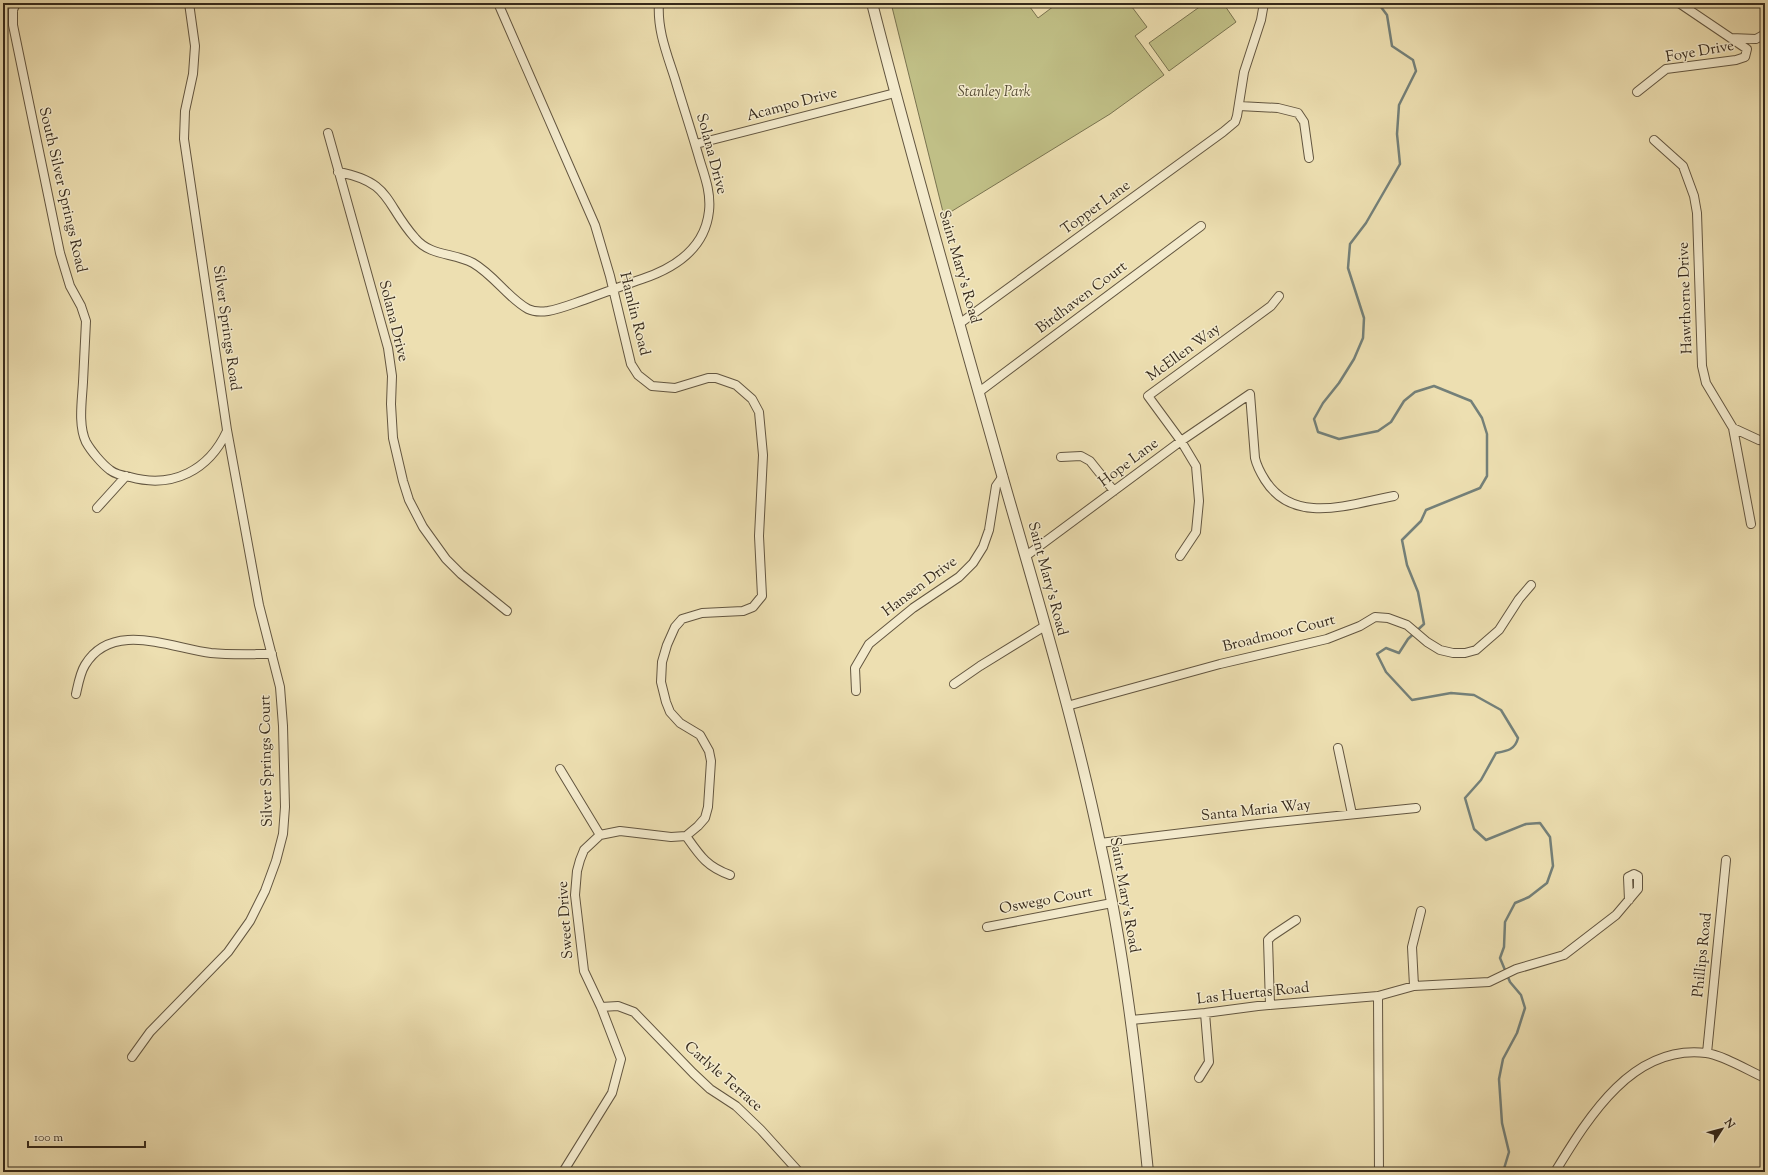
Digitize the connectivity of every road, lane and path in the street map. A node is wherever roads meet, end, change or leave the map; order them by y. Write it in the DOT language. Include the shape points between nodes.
graph roads {
  1 [pos="16,3"];
  2 [pos="189,3"];
  3 [pos="498,3"];
  4 [pos="659,3"];
  5 [pos="872,3"];
  6 [pos="1264,3"];
  7 [pos="1679,3"];
  8 [pos="1765,34"];
  9 [pos="1730,38"];
  10 [pos="1637,92"];
  11 [pos="895,93"];
  12 [pos="1239,106"];
  13 [pos="328,133"];
  14 [pos="1654,140"];
  15 [pos="696,144"];
  16 [pos="1308,158"];
  17 [pos="338,172"];
  18 [pos="1201,226"];
  19 [pos="613,289"];
  20 [pos="1279,296"];
  21 [pos="959,324"];
  22 [pos="979,392"];
  23 [pos="1733,428"];
  24 [pos="227,430"];
  25 [pos="1181,441"];
  26 [pos="1765,441"];
  27 [pos="1061,457"];
  28 [pos="126,476"];
  29 [pos="1003,476"];
  30 [pos="1114,491"];
  31 [pos="1394,496"];
  32 [pos="97,508"];
  33 [pos="1751,524"];
  34 [pos="1026,556"];
  35 [pos="1180,556"];
  36 [pos="1531,585"];
  37 [pos="507,611"];
  38 [pos="1045,626"];
  39 [pos="272,654"];
  40 [pos="954,684"];
  41 [pos="856,691"];
  42 [pos="76,694"];
  43 [pos="1067,706"];
  44 [pos="1338,748"];
  45 [pos="560,769"];
  46 [pos="1416,808"];
  47 [pos="1352,814"];
  48 [pos="600,835"];
  49 [pos="686,836"];
  50 [pos="1100,843"];
  51 [pos="1726,860"];
  52 [pos="730,876"];
  53 [pos="1629,900"];
  54 [pos="1112,903"];
  55 [pos="1421,911"];
  56 [pos="1296,920"];
  57 [pos="987,927"];
  58 [pos="1414,986"];
  59 [pos="1378,996"];
  60 [pos="1270,1005"];
  61 [pos="601,1008"];
  62 [pos="1206,1013"];
  63 [pos="1131,1020"];
  64 [pos="1707,1053"];
  65 [pos="132,1057"];
  66 [pos="1200,1078"];
  67 [pos="1765,1078"];
  68 [pos="563,1172"];
  69 [pos="798,1172"];
  70 [pos="1148,1172"];
  71 [pos="1379,1172"];
  72 [pos="1555,1172"];
  1 -- 28 [label="street, South Silver Springs Road" via="12,25 60,253 70,286 86,321 82,424 86,442 111,470"];
  2 -- 24 [label="street, Silver Springs Road" via="195,46 184,139"];
  3 -- 19 [label="street, Hamlin Road" via="595,225"];
  4 -- 15 [label="street, Solana Drive" via="659,30"];
  5 -- 11 [label="street, Saint Mary's Road"];
  6 -- 12 [label="street, Topper Lane" via="1244,72"];
  7 -- 9 [label="street, Foye Drive"];
  8 -- 9 [label="street, Foye Drive" via="1756,39"];
  9 -- 10 [label="street, Foye Drive" via="1747,49 1745,57 1666,69"];
  11 -- 15 [label="street, Acampo Drive"];
  11 -- 21 [label="street, Saint Mary's Road"];
  12 -- 16 [label="street" via="1278,108 1298,113 1304,122"];
  12 -- 21 [label="street, Topper Lane" via="1234,122 1223,132"];
  13 -- 17 [label="street, Solana Drive"];
  14 -- 23 [label="street, Hawthorne Drive" via="1684,166 1694,196 1702,366 1706,383"];
  15 -- 19 [label="street, Solana Drive" via="710,200 707,223 700,237 690,253 676,264 658,274"];
  17 -- 19 [label="street, Solana Drive" via="355,175 373,183 385,194 417,241 433,252 471,262 488,273 527,309 537,312 548,311"];
  17 -- 37 [label="street, Solana Drive" via="388,348 392,376 393,438 409,500 423,527 446,559"];
  18 -- 22 [label="street, Birdhaven Court"];
  19 -- 49 [label="street, Hamlin Road" via="631,364 643,380 652,386 675,388 708,378 726,380 743,389 759,412 764,455 759,536 762,596 753,607 743,611 702,613 682,619 674,628 662,662 661,682 670,712 680,723 700,736 709,751 711,761 705,818"];
  20 -- 25 [label="street, McEllen Way" via="1271,306 1148,396"];
  21 -- 22 [label="street, Saint Mary's Road"];
  22 -- 29 [label="street, Saint Mary's Road"];
  23 -- 26 [label="street"];
  23 -- 33 [label="street"];
  24 -- 28 [label="street, South Silver Springs Road" via="211,456 178,478 160,482"];
  24 -- 39 [label="street, Silver Springs Road" via="259,605"];
  25 -- 30 [label="street, Hope Lane"];
  25 -- 31 [label="street, Hope Lane" via="1250,394 1257,468 1281,499 1307,508 1323,509"];
  25 -- 35 [label="street" via="1196,466 1199,502 1196,532"];
  27 -- 30 [label="street" via="1081,456 1090,461"];
  28 -- 32 [label="street"];
  29 -- 34 [label="street, Saint Mary's Road"];
  29 -- 41 [label="street, Hansen Drive" via="996,486 989,530 983,547 973,562 959,577 913,608 869,644 854,668"];
  30 -- 34 [label="street, Hope Lane"];
  34 -- 38 [label="street, Saint Mary's Road"];
  36 -- 43 [label="street, Broadmoor Court" via="1499,630 1476,650 1465,653 1440,650 1407,625 1388,618 1375,617 1327,639 1220,664"];
  38 -- 40 [label="street"];
  38 -- 43 [label="street, Saint Mary's Road"];
  39 -- 42 [label="street" via="212,653 136,639 121,640 108,644 90,657 84,667"];
  39 -- 65 [label="street, Silver Springs Court" via="280,687 285,807 283,834 276,861 250,921 228,952 150,1032"];
  43 -- 50 [label="street, Saint Mary's Road"];
  44 -- 47 [label="street"];
  45 -- 48 [label="street"];
  46 -- 47 [label="street, Santa Maria Way"];
  47 -- 50 [label="street, Santa Maria Way"];
  48 -- 49 [label="street" via="620,831 671,837"];
  48 -- 61 [label="street, Sweet Drive" via="584,850 577,871 575,895 584,971"];
  49 -- 52 [label="street" via="706,863"];
  50 -- 54 [label="street, Saint Mary's Road"];
  51 -- 64 [label="street, Phillips Road"];
  53 -- 58 [label="street, Las Huertas Road" via="1616,915 1564,955 1516,969 1489,982"];
  54 -- 57 [label="street, Oswego Court"];
  54 -- 63 [label="street, Saint Mary's Road"];
  55 -- 58 [label="street" via="1412,947"];
  56 -- 60 [label="street" via="1268,940"];
  58 -- 59 [label="street, Las Huertas Road"];
  59 -- 60 [label="street, Las Huertas Road"];
  59 -- 71 [label="street"];
  60 -- 62 [label="street, Las Huertas Road"];
  61 -- 68 [label="street, Sweet Drive" via="621,1059 612,1093"];
  61 -- 69 [label="street, Carlyle Terrace" via="618,1006 634,1012 710,1089 736,1106 761,1130"];
  62 -- 63 [label="street, Las Huertas Road"];
  62 -- 66 [label="street" via="1208,1062"];
  63 -- 70 [label="street, Saint Mary's Road"];
  64 -- 67 [label="street"];
  64 -- 72 [label="street" via="1686,1053 1668,1057 1643,1067 1626,1078 1599,1107"];
}
